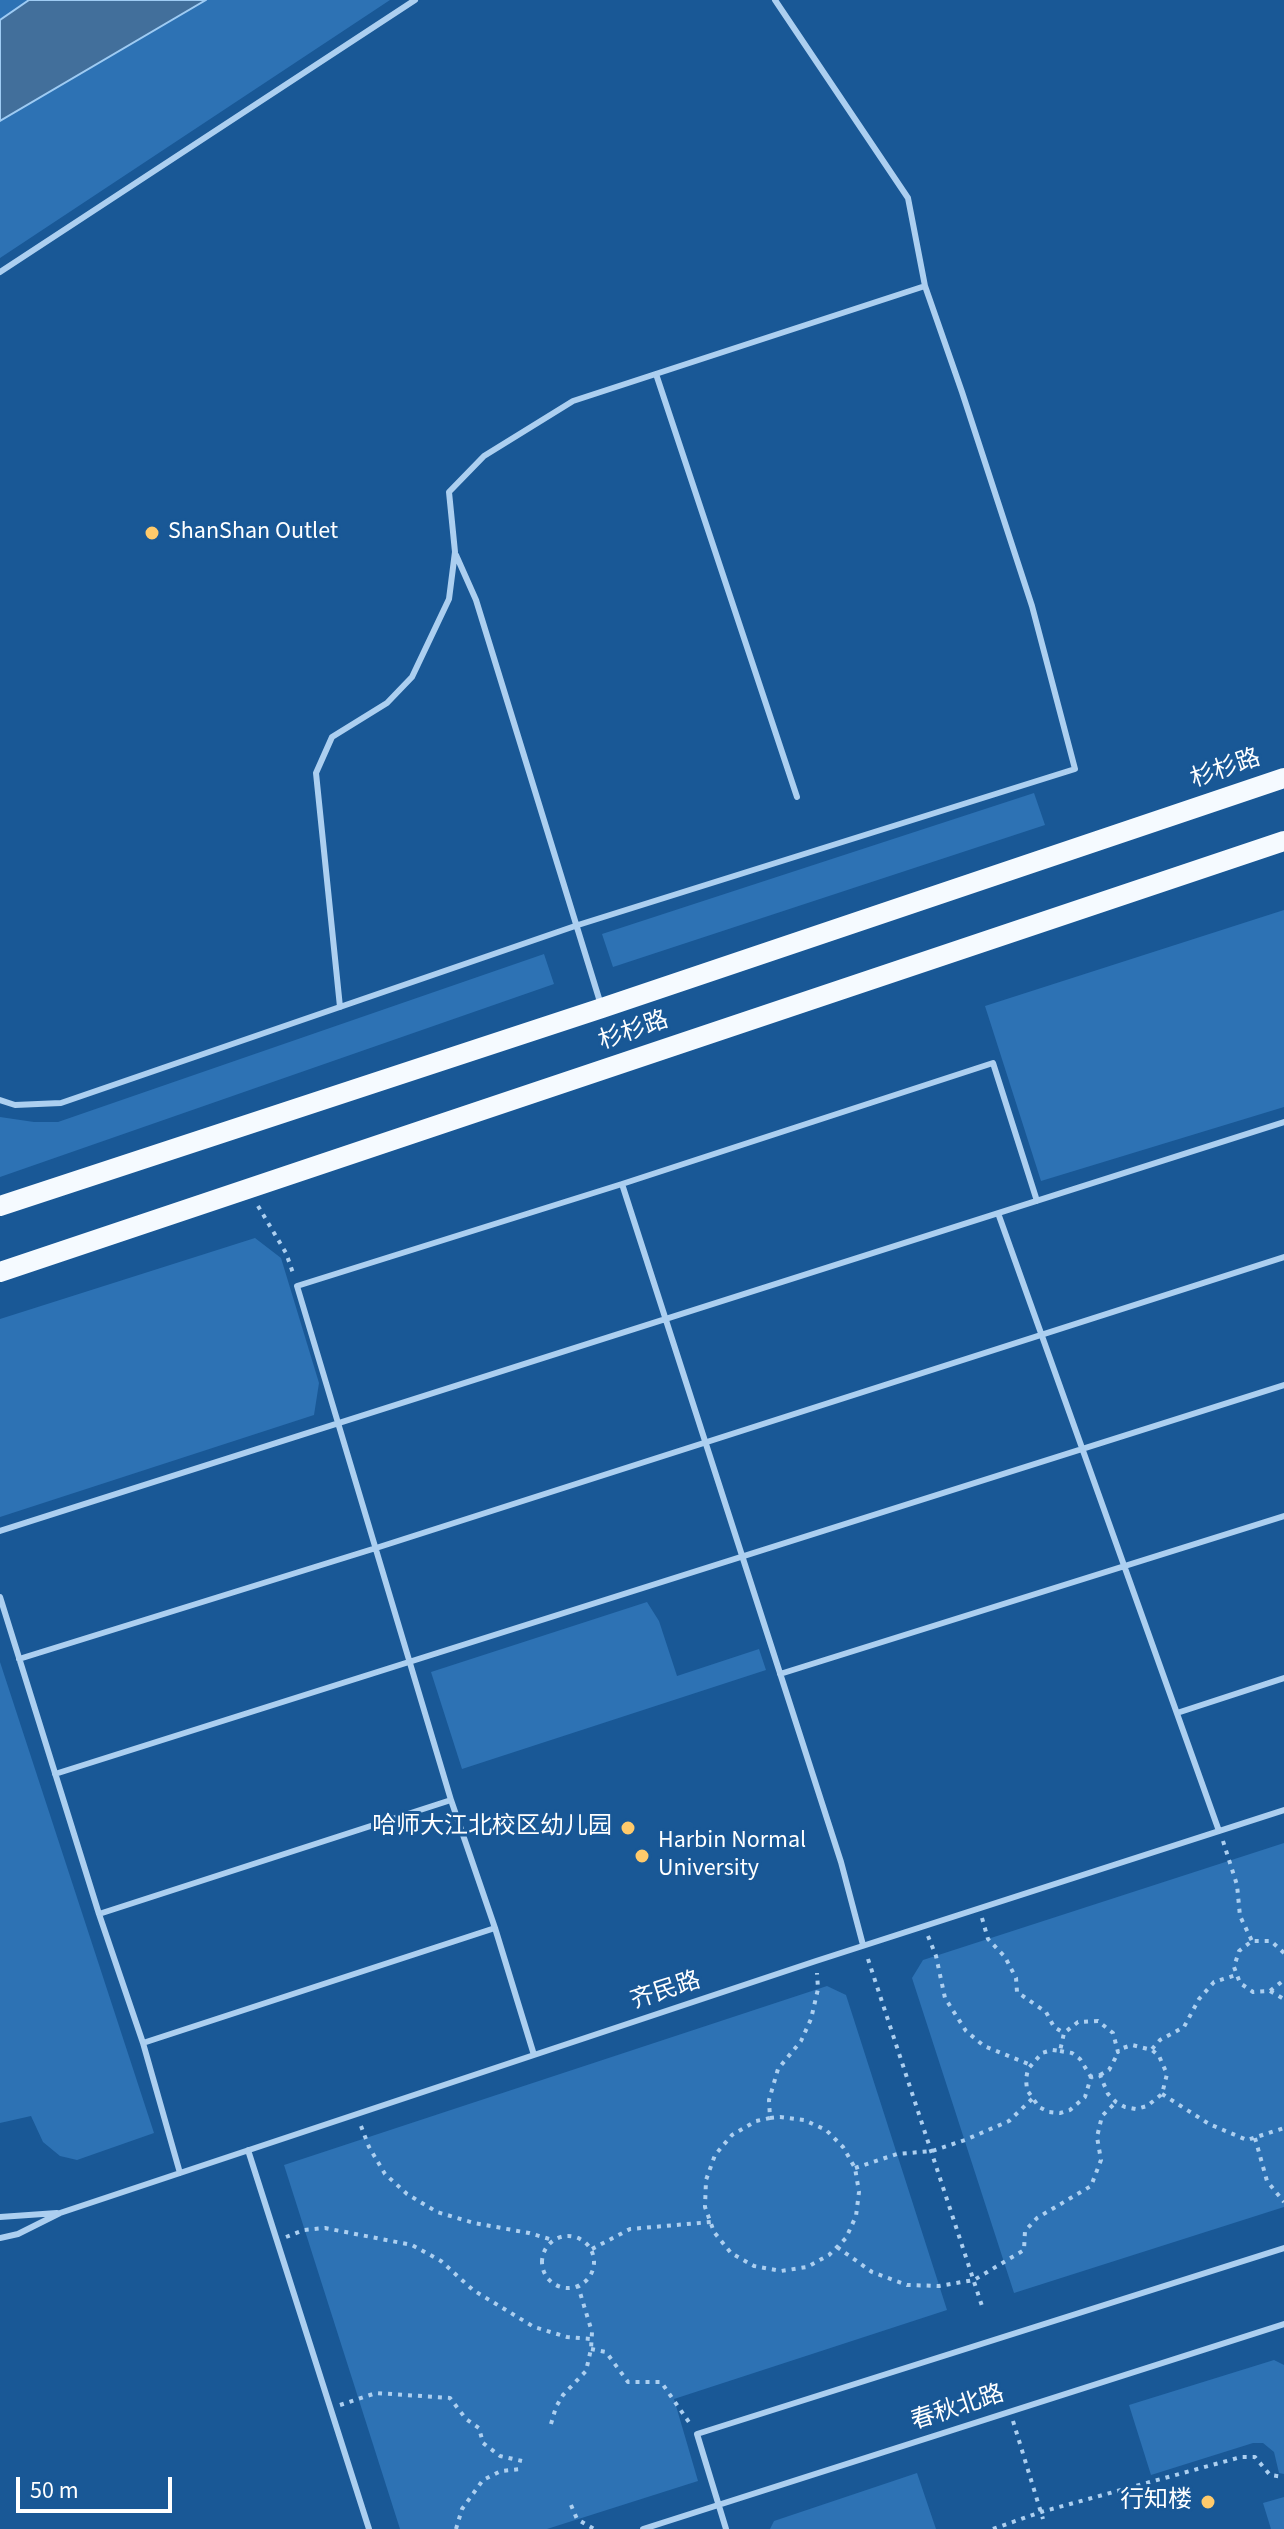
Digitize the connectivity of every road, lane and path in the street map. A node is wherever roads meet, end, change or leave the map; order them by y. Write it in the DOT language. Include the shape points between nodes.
graph roads {
  1 [pos="415,0"];
  2 [pos="775,0"];
  3 [pos="0,272"];
  4 [pos="925,286"];
  5 [pos="656,374"];
  6 [pos="455,552"];
  7 [pos="1284,778"];
  8 [pos="797,797"];
  9 [pos="1284,841"];
  10 [pos="578,925"];
  11 [pos="340,1007"];
  12 [pos="602,1008"];
  13 [pos="0,1100"];
  14 [pos="1284,1122"];
  15 [pos="622,1184"];
  16 [pos="248,1189"];
  17 [pos="1037,1201"];
  18 [pos="0,1206"];
  19 [pos="998,1213"];
  20 [pos="1284,1257"];
  21 [pos="0,1272"];
  22 [pos="297,1286"];
  23 [pos="665,1319"];
  24 [pos="1041,1335"];
  25 [pos="1284,1385"];
  26 [pos="338,1423"];
  27 [pos="705,1442"];
  28 [pos="1082,1449"];
  29 [pos="1284,1516"];
  30 [pos="0,1531"];
  31 [pos="376,1548"];
  32 [pos="742,1557"];
  33 [pos="1124,1566"];
  34 [pos="0,1597"];
  35 [pos="19,1659"];
  36 [pos="410,1663"];
  37 [pos="780,1674"];
  38 [pos="1284,1678"];
  39 [pos="1177,1713"];
  40 [pos="55,1774"];
  41 [pos="451,1800"];
  42 [pos="1284,1810"];
  43 [pos="1219,1831"];
  44 [pos="979,1908"];
  45 [pos="99,1914"];
  46 [pos="924,1925"];
  47 [pos="495,1928"];
  48 [pos="1252,1941"];
  49 [pos="863,1945"];
  50 [pos="1284,1953"];
  51 [pos="816,1961"];
  52 [pos="1236,1975"];
  53 [pos="1284,1980"];
  54 [pos="1270,1991"];
  55 [pos="1284,1999"];
  56 [pos="1064,2033"];
  57 [pos="143,2043"];
  58 [pos="1152,2050"];
  59 [pos="1060,2051"];
  60 [pos="1118,2052"];
  61 [pos="534,2055"];
  62 [pos="1031,2065"];
  63 [pos="1100,2075"];
  64 [pos="1091,2077"];
  65 [pos="1162,2094"];
  66 [pos="1032,2099"];
  67 [pos="1116,2102"];
  68 [pos="356,2114"];
  69 [pos="770,2118"];
  70 [pos="1284,2128"];
  71 [pos="1255,2138"];
  72 [pos="248,2150"];
  73 [pos="932,2151"];
  74 [pos="855,2168"];
  75 [pos="180,2173"];
  76 [pos="1284,2202"];
  77 [pos="60,2213"];
  78 [pos="0,2217"];
  79 [pos="711,2222"];
  80 [pos="0,2238"];
  81 [pos="277,2240"];
  82 [pos="553,2240"];
  83 [pos="837,2247"];
  84 [pos="1284,2248"];
  85 [pos="592,2249"];
  86 [pos="974,2280"];
  87 [pos="578,2286"];
  88 [pos="983,2309"];
  89 [pos="1284,2324"];
  90 [pos="591,2339"];
  91 [pos="591,2349"];
  92 [pos="331,2409"];
  93 [pos="1009,2412"];
  94 [pos="551,2424"];
  95 [pos="697,2434"];
  96 [pos="522,2461"];
  97 [pos="521,2469"];
  98 [pos="1284,2477"];
  99 [pos="571,2505"];
  100 [pos="719,2505"];
  101 [pos="1041,2512"];
  102 [pos="1043,2519"];
  103 [pos="369,2529"];
  104 [pos="456,2529"];
  105 [pos="594,2529"];
  106 [pos="643,2529"];
  107 [pos="726,2529"];
  108 [pos="993,2529"];
  1 -- 3 [label="lane"];
  2 -- 4 [label="lane" via="908,198"];
  4 -- 5 [label="lane"];
  4 -- 10 [label="lane" via="1032,606 1075,769"];
  5 -- 6 [label="lane" via="573,401 484,456 449,492"];
  5 -- 8 [label="lane"];
  6 -- 10 [label="lane" via="476,600"];
  6 -- 11 [label="lane" via="449,599 412,677 387,703 332,737 316,773"];
  7 -- 12 [label="main road, 杉杉路"];
  9 -- 16 [label="main road, 杉杉路"];
  10 -- 11 [label="lane"];
  10 -- 12 [label="lane"];
  11 -- 13 [label="lane" via="61,1103 15,1105"];
  12 -- 18 [label="main road, 杉杉路"];
  14 -- 17 [label="lane"];
  15 -- 17 [label="lane" via="993,1063"];
  15 -- 22 [label="lane"];
  15 -- 23 [label="lane"];
  16 -- 21 [label="main road, 杉杉路"];
  16 -- 22 [label="path" via="286,1253"];
  17 -- 19 [label="lane"];
  19 -- 23 [label="lane"];
  19 -- 24 [label="lane"];
  20 -- 24 [label="lane"];
  22 -- 26 [label="lane"];
  23 -- 26 [label="lane"];
  23 -- 27 [label="lane"];
  24 -- 27 [label="lane"];
  24 -- 28 [label="lane"];
  25 -- 28 [label="lane"];
  26 -- 30 [label="lane"];
  26 -- 31 [label="lane"];
  27 -- 31 [label="lane"];
  27 -- 32 [label="lane"];
  28 -- 32 [label="lane"];
  28 -- 33 [label="lane"];
  29 -- 33 [label="lane"];
  31 -- 35 [label="lane"];
  31 -- 36 [label="lane"];
  32 -- 36 [label="lane"];
  32 -- 37 [label="lane"];
  33 -- 37 [label="lane"];
  33 -- 39 [label="lane"];
  34 -- 35 [label="lane"];
  35 -- 40 [label="lane"];
  36 -- 40 [label="lane"];
  36 -- 41 [label="lane"];
  37 -- 49 [label="lane"];
  38 -- 39 [label="lane"];
  39 -- 43 [label="lane"];
  40 -- 45 [label="lane"];
  41 -- 45 [label="lane"];
  41 -- 47 [label="lane"];
  42 -- 43 [label="lane, 齐民路"];
  43 -- 44 [label="lane, 齐民路"];
  43 -- 48 [label="path" via="1237,1885 1240,1916"];
  44 -- 46 [label="lane, 齐民路"];
  44 -- 56 [label="path" via="988,1939 1016,1978 1017,1992"];
  45 -- 57 [label="lane"];
  46 -- 49 [label="lane, 齐民路"];
  46 -- 62 [label="path" via="945,1998 966,2031 984,2046"];
  47 -- 57 [label="lane"];
  47 -- 61 [label="lane"];
  48 -- 50 [label="path" via="1271,1941"];
  48 -- 52 [label="path" via="1239,1951"];
  49 -- 51 [label="lane, 齐民路"];
  49 -- 73 [label="path"];
  51 -- 61 [label="lane, 齐民路"];
  51 -- 69 [label="path" via="818,1989 811,2019 778,2069"];
  52 -- 54 [label="path" via="1253,1992"];
  52 -- 58 [label="path" via="1214,1982 1184,2027"];
  53 -- 54 [label="path"];
  54 -- 55 [label="path"];
  56 -- 59 [label="path"];
  56 -- 60 [label="path" via="1078,2022 1098,2021 1113,2033"];
  57 -- 75 [label="lane"];
  58 -- 60 [label="path" via="1132,2045"];
  58 -- 65 [label="path" via="1167,2074"];
  59 -- 62 [label="path" via="1042,2053"];
  59 -- 64 [label="path" via="1080,2059"];
  60 -- 63 [label="path" via="1109,2070"];
  61 -- 68 [label="lane, 齐民路"];
  62 -- 66 [label="path" via="1026,2079"];
  63 -- 64 [label="path"];
  63 -- 67 [label="path"];
  64 -- 66 [label="path" via="1085,2097 1070,2110 1049,2112"];
  65 -- 67 [label="path" via="1136,2109"];
  65 -- 71 [label="path" via="1209,2124 1247,2140"];
  66 -- 73 [label="path" via="1009,2121"];
  67 -- 86 [label="path" via="1102,2116 1097,2137 1101,2160 1091,2186 1037,2218 1025,2231 1024,2250"];
  68 -- 72 [label="lane, 齐民路"];
  68 -- 82 [label="path" via="385,2174 407,2194 437,2212"];
  69 -- 74 [label="path" via="804,2120 826,2130"];
  69 -- 79 [label="path" via="732,2135 715,2155 706,2180 705,2207"];
  70 -- 71 [label="path"];
  71 -- 76 [label="path" via="1267,2181"];
  72 -- 75 [label="lane, 齐民路"];
  72 -- 81 [label="lane"];
  73 -- 74 [label="path" via="897,2154"];
  73 -- 86 [label="path"];
  74 -- 83 [label="path" via="856,2216"];
  75 -- 77 [label="lane, 齐民路"];
  77 -- 78 [label="lane"];
  77 -- 80 [label="lane"];
  79 -- 83 [label="path" via="731,2253 754,2266 781,2271 807,2267"];
  79 -- 85 [label="path" via="630,2229"];
  81 -- 90 [label="path" via="325,2228 412,2245 534,2327"];
  81 -- 92 [label="lane"];
  82 -- 85 [label="path" via="578,2237"];
  82 -- 87 [label="path" via="543,2254 543,2271 553,2284"];
  83 -- 86 [label="path" via="872,2272 907,2285"];
  84 -- 95 [label="lane"];
  85 -- 87 [label="path" via="591,2275"];
  86 -- 88 [label="path"];
  87 -- 90 [label="path"];
  89 -- 93 [label="lane, 春秋北路"];
  90 -- 91 [label="path"];
  91 -- 94 [label="path" via="586,2371 563,2395"];
  91 -- 95 [label="path" via="606,2352 628,2382 661,2382"];
  92 -- 96 [label="path" via="376,2393 450,2398 479,2428 483,2443 500,2456"];
  92 -- 103 [label="lane"];
  93 -- 100 [label="lane, 春秋北路"];
  93 -- 101 [label="path"];
  95 -- 100 [label="lane"];
  97 -- 104 [label="path" via="483,2480 462,2509"];
  98 -- 101 [label="path" via="1270,2475 1255,2457 1241,2457"];
  99 -- 105 [label="path" via="577,2519"];
  100 -- 106 [label="lane, 春秋北路"];
  100 -- 107 [label="lane"];
  101 -- 102 [label="path"];
  101 -- 108 [label="path"];
}
